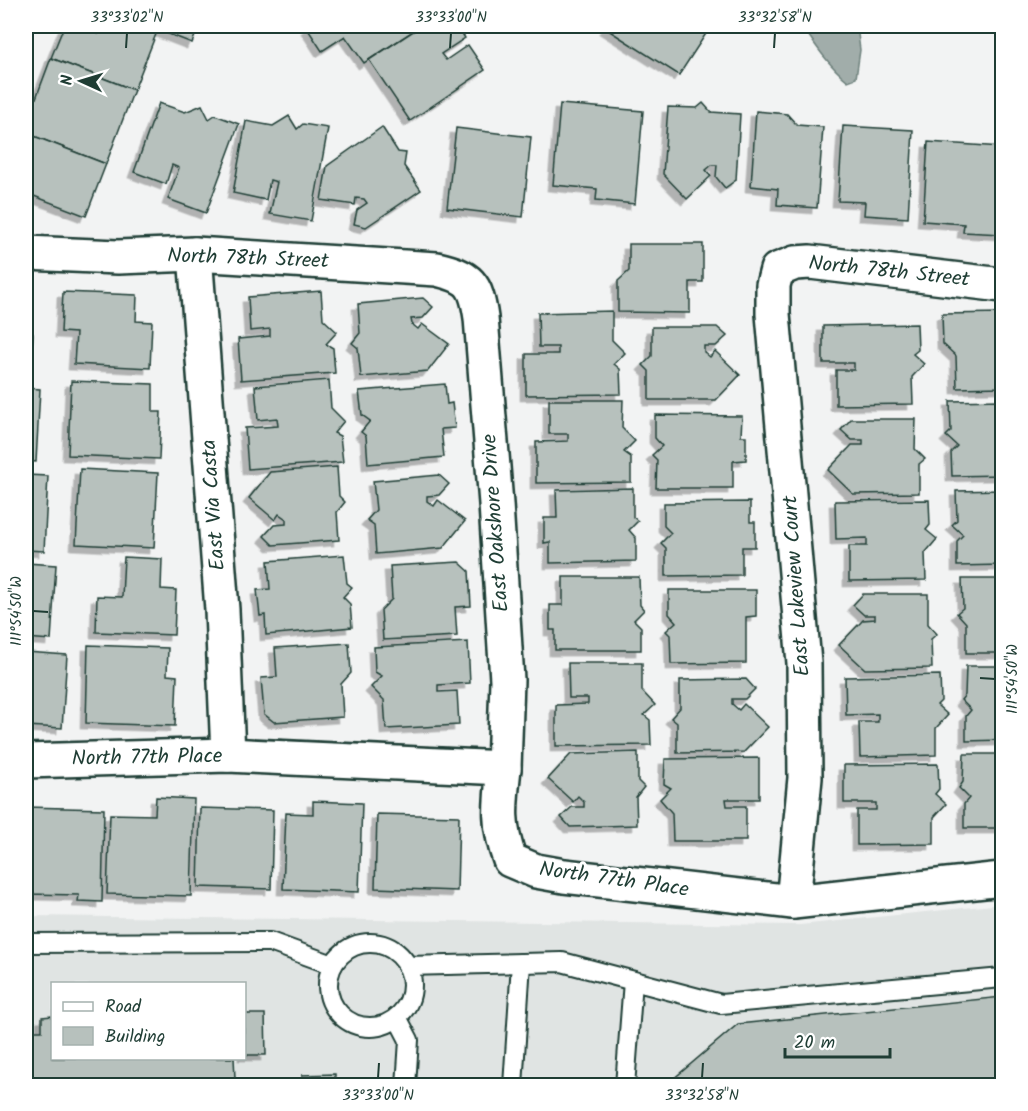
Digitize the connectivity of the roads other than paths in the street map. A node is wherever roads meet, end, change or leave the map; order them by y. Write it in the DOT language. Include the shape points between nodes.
graph roads {
  1 [pos="26,254"];
  2 [pos="195,254"];
  3 [pos="777,270"];
  4 [pos="468,280"];
  5 [pos="1002,285"];
  6 [pos="228,755"];
  7 [pos="26,761"];
  8 [pos="504,768"];
  9 [pos="1002,879"];
  10 [pos="793,902"];
  11 [pos="26,943"];
  12 [pos="521,963"];
  13 [pos="333,965"];
  14 [pos="407,966"];
  15 [pos="1002,978"];
  16 [pos="633,981"];
  17 [pos="397,1017"];
  18 [pos="406,1086"];
  19 [pos="513,1086"];
  20 [pos="625,1086"];
  1 -- 2 [label="street, North 78th Street"];
  2 -- 4 [label="street, North 78th Street" via="437,269"];
  2 -- 6 [label="street, East Via Casta" via="222,610"];
  3 -- 5 [label="street, North 78th Street" via="810,262"];
  3 -- 10 [label="street, East Lakeview Court" via="772,301 804,663 805,778"];
  4 -- 8 [label="street, East Oakshore Drive" via="481,318 496,504 507,680"];
  6 -- 7 [label="street, North 77th Place"];
  6 -- 8 [label="street, North 77th Place"];
  8 -- 10 [label="street, North 77th Place" via="499,819 503,842 510,860 525,867 564,876"];
  9 -- 10 [label="street, North 77th Place"];
  11 -- 13 [label="lane" via="270,942"];
  12 -- 14 [label="lane"];
  12 -- 16 [label="lane" via="562,962"];
  12 -- 19 [label="lane"];
  13 -- 14 [label="lane" via="349,949 375,944 394,951"];
  13 -- 17 [label="lane" via="329,996 345,1019 371,1027 385,1025"];
  14 -- 17 [label="lane" via="412,979 411,993"];
  15 -- 16 [label="lane" via="722,1004"];
  16 -- 20 [label="lane"];
  17 -- 18 [label="lane" via="409,1040"];
}
